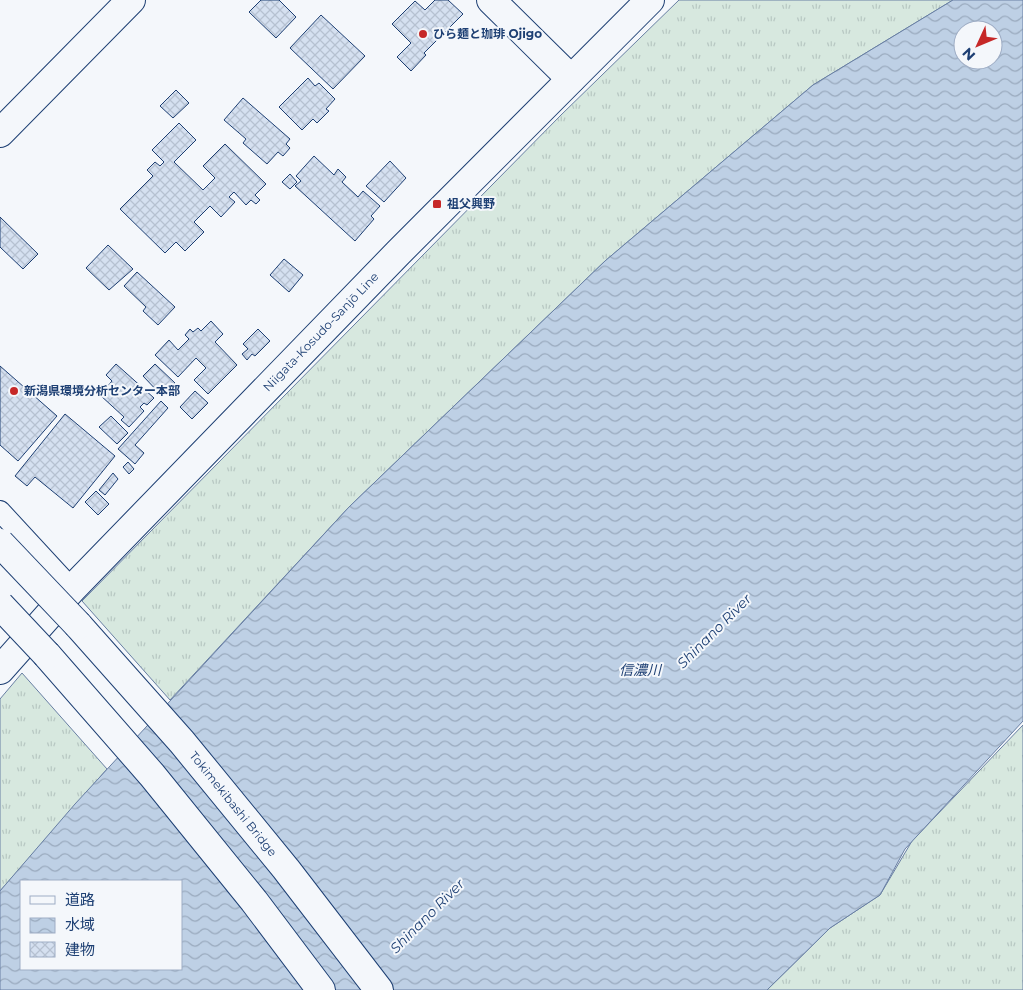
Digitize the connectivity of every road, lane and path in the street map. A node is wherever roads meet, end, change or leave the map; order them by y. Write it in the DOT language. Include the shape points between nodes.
graph roads {
  1 [pos="131,0"];
  2 [pos="491,0"];
  3 [pos="650,0"];
  4 [pos="571,80"];
  5 [pos="0,133"];
  6 [pos="0,511"];
  7 [pos="0,543"];
  8 [pos="72,589"];
  9 [pos="0,605"];
  10 [pos="0,670"];
  11 [pos="321,990"];
  12 [pos="379,990"];
  1 -- 5 [label="main road"];
  2 -- 4 [label="main road"];
  3 -- 4 [label="main road, Niigata-Kosudo-Sanjō Line"];
  4 -- 8 [label="main road, Niigata-Kosudo-Sanjō Line"];
  6 -- 8 [label="street"];
  7 -- 12 [label="main road, bridge" via="182,742"];
  8 -- 10 [label="main road, Niigata-Kosudo-Sanjō Line"];
  9 -- 11 [label="main road, bridge" via="152,774"];
}
